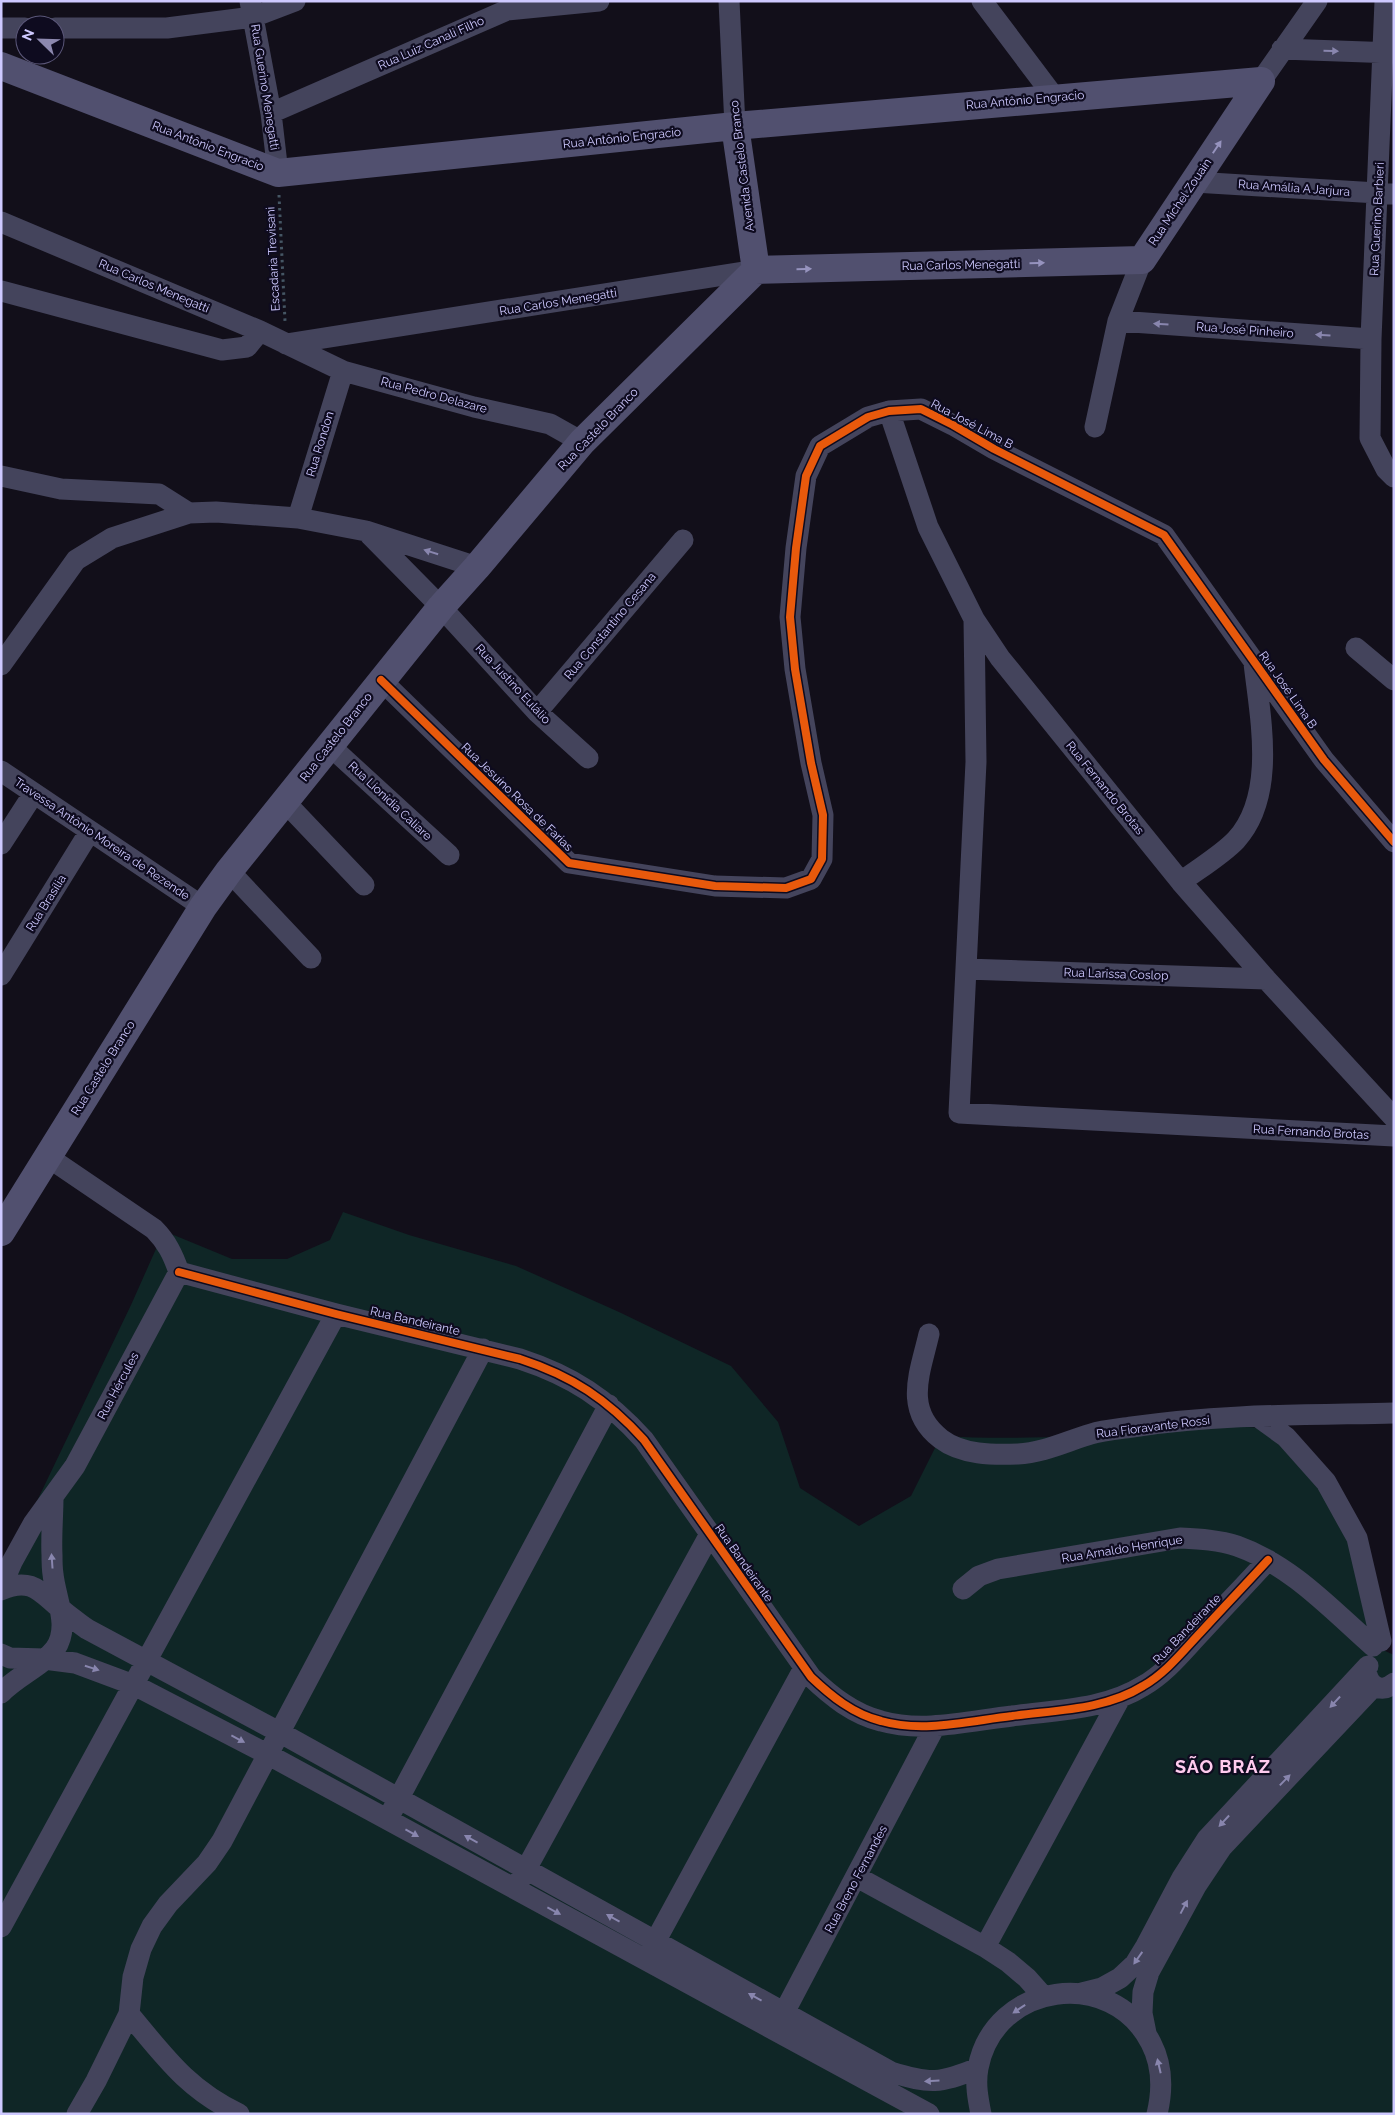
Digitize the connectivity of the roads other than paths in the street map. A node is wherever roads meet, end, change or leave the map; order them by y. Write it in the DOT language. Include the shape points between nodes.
graph roads {
  1 [pos="295,1"];
  2 [pos="599,1"];
  3 [pos="729,1"];
  4 [pos="982,1"];
  5 [pos="1318,1"];
  6 [pos="1385,1"];
  7 [pos="252,9"];
  8 [pos="1,28"];
  9 [pos="15,28"];
  10 [pos="65,28"];
  11 [pos="1282,49"];
  12 [pos="1388,52"];
  13 [pos="1,66"];
  14 [pos="1261,81"];
  15 [pos="1054,98"];
  16 [pos="271,113"];
  17 [pos="735,126"];
  18 [pos="278,173"];
  19 [pos="1194,182"];
  20 [pos="1386,193"];
  21 [pos="1,222"];
  22 [pos="1142,260"];
  23 [pos="756,270"];
  24 [pos="1,291"];
  25 [pos="1118,321"];
  26 [pos="260,331"];
  27 [pos="1371,338"];
  28 [pos="286,344"];
  29 [pos="342,371"];
  30 [pos="889,411"];
  31 [pos="1095,427"];
  32 [pos="582,442"];
  33 [pos="1,476"];
  34 [pos="1394,477"];
  35 [pos="189,513"];
  36 [pos="298,518"];
  37 [pos="366,531"];
  38 [pos="683,540"];
  39 [pos="477,567"];
  40 [pos="441,607"];
  41 [pos="974,619"];
  42 [pos="1356,648"];
  43 [pos="1254,660"];
  44 [pos="1,665"];
  45 [pos="381,680"];
  46 [pos="1394,680"];
  47 [pos="537,712"];
  48 [pos="330,746"];
  49 [pos="588,758"];
  50 [pos="1,771"];
  51 [pos="34,793"];
  52 [pos="285,802"];
  53 [pos="90,831"];
  54 [pos="1394,842"];
  55 [pos="1,844"];
  56 [pos="449,856"];
  57 [pos="229,871"];
  58 [pos="811,879"];
  59 [pos="1181,882"];
  60 [pos="364,885"];
  61 [pos="203,907"];
  62 [pos="311,958"];
  63 [pos="966,969"];
  64 [pos="1,975"];
  65 [pos="1266,979"];
  66 [pos="1394,1118"];
  67 [pos="1394,1136"];
  68 [pos="48,1157"];
  69 [pos="1,1231"];
  70 [pos="179,1272"];
  71 [pos="336,1314"];
  72 [pos="929,1334"];
  73 [pos="483,1349"];
  74 [pos="609,1405"];
  75 [pos="1394,1413"];
  76 [pos="1257,1416"];
  77 [pos="54,1497"];
  78 [pos="710,1534"];
  79 [pos="1268,1560"];
  80 [pos="1,1589"];
  81 [pos="963,1589"];
  82 [pos="60,1609"];
  83 [pos="1383,1644"];
  84 [pos="1,1654"];
  85 [pos="44,1658"];
  86 [pos="147,1662"];
  87 [pos="804,1668"];
  88 [pos="1379,1678"];
  89 [pos="134,1685"];
  90 [pos="1,1692"];
  91 [pos="1120,1698"];
  92 [pos="935,1726"];
  93 [pos="279,1732"];
  94 [pos="267,1754"];
  95 [pos="399,1799"];
  96 [pos="388,1820"];
  97 [pos="525,1869"];
  98 [pos="857,1877"];
  99 [pos="514,1889"];
  100 [pos="1,1927"];
  101 [pos="655,1942"];
  102 [pos="985,1947"];
  103 [pos="645,1960"];
  104 [pos="1082,1993"];
  105 [pos="1043,1996"];
  106 [pos="130,2014"];
  107 [pos="780,2022"];
  108 [pos="1146,2033"];
  109 [pos="978,2068"];
  110 [pos="77,2114"];
  111 [pos="239,2114"];
  112 [pos="929,2114"];
  113 [pos="981,2114"];
  114 [pos="1157,2114"];
  1 -- 7 [label="street"];
  2 -- 16 [label="street, Rua Luiz Canali Filho" via="507,10"];
  3 -- 17 [label="street, Avenida Castelo Branco"];
  4 -- 15 [label="street"];
  5 -- 11 [label="street, Rua Michel Zouain"];
  6 -- 12 [label="street, Rua Guerino Barbieri"];
  7 -- 10 [label="street" via="166,28"];
  7 -- 16 [label="street, Rua Guerino Menegatti"];
  8 -- 9 [label="street"];
  11 -- 12 [label="street, one-way"];
  11 -- 14 [label="street, Rua Michel Zouain"];
  12 -- 20 [label="street, Rua Guerino Barbieri"];
  13 -- 18 [label="street, Rua Antônio Engracio"];
  14 -- 15 [label="street, Rua Antônio Engracio"];
  19 -- 14 [label="street, Rua Michel Zouain, one-way"];
  15 -- 17 [label="street, Rua Antônio Engracio"];
  16 -- 18 [label="street, Rua Guerino Menegatti"];
  17 -- 18 [label="street, Rua Antônio Engracio"];
  17 -- 23 [label="street, Avenida Castelo Branco"];
  19 -- 20 [label="street, Rua Amália A Jarjura"];
  19 -- 22 [label="street, Rua Michel Zouain"];
  20 -- 27 [label="street, Rua Guerino Barbieri"];
  21 -- 26 [label="street, Rua Carlos Menegatti"];
  23 -- 22 [label="street, Rua Carlos Menegatti, one-way"];
  22 -- 25 [label="street, Rua Michel Zouain"];
  23 -- 28 [label="street, Rua Carlos Menegatti"];
  23 -- 32 [label="street, Rua Castelo Branco"];
  24 -- 26 [label="street" via="222,350 247,347"];
  27 -- 25 [label="street, Rua José Pinheiro, one-way"];
  25 -- 31 [label="street, Rua Michel Zouain"];
  26 -- 28 [label="street, Rua Carlos Menegatti"];
  27 -- 34 [label="street, Rua Guerino Barbieri" via="1370,438 1386,469"];
  28 -- 29 [label="street, Rua Pedro Delazare"];
  29 -- 32 [label="street, Rua Pedro Delazare" via="550,424"];
  29 -- 36 [label="street, Rua Rondon"];
  30 -- 41 [label="street, Rua Fernando Brotas" via="928,527"];
  30 -- 43 [label="street, Rua José Lima B" via="921,409 1164,535"];
  30 -- 58 [label="street, Rua José Lima B" via="868,417 820,446 806,476 790,616 795,669 823,815 822,859"];
  32 -- 39 [label="street, Rua Castelo Branco"];
  33 -- 35 [label="street" via="61,489 159,494"];
  35 -- 36 [label="street"];
  35 -- 44 [label="street" via="112,538 76,560"];
  36 -- 37 [label="street"];
  39 -- 37 [label="street, one-way"];
  37 -- 40 [label="street, Rua Justino Eulálio"];
  38 -- 47 [label="street, Rua Constantino Cesana"];
  39 -- 40 [label="street, Rua Castelo Branco"];
  40 -- 45 [label="street, Rua Castelo Branco"];
  40 -- 47 [label="street, Rua Justino Eulálio"];
  41 -- 59 [label="street, Rua Fernando Brotas" via="1000,658"];
  41 -- 63 [label="street" via="976,762"];
  42 -- 46 [label="street"];
  43 -- 54 [label="street, Rua José Lima B" via="1324,760"];
  43 -- 59 [label="street" via="1264,752 1254,808 1236,840"];
  45 -- 48 [label="street, Rua Castelo Branco"];
  45 -- 58 [label="street, Rua Jesuíno Rosa de Farias" via="569,863 715,886 786,888"];
  47 -- 49 [label="street, Rua Justino Eulálio"];
  48 -- 52 [label="street, Rua Castelo Branco"];
  48 -- 56 [label="street, Rua Lionídia Caliare"];
  50 -- 51 [label="street, Travessa Antônio Moreira de Rezende"];
  51 -- 53 [label="street, Travessa Antônio Moreira de Rezende"];
  51 -- 55 [label="street"];
  52 -- 57 [label="street, Rua Castelo Branco"];
  52 -- 60 [label="street"];
  53 -- 61 [label="street, Travessa Antônio Moreira de Rezende"];
  53 -- 64 [label="street, Rua Brasília"];
  57 -- 61 [label="street, Rua Castelo Branco"];
  57 -- 62 [label="street"];
  59 -- 65 [label="street, Rua Fernando Brotas"];
  61 -- 68 [label="street, Rua Castelo Branco"];
  63 -- 65 [label="street, Rua Larissa Coslop"];
  63 -- 67 [label="street, Rua Fernando Brotas" via="959,1113"];
  65 -- 66 [label="street, Rua Fernando Brotas"];
  68 -- 69 [label="street, Rua Castelo Branco"];
  68 -- 70 [label="street" via="154,1229 165,1240"];
  70 -- 71 [label="street, Rua Bandeirante"];
  70 -- 77 [label="street, Rua Hércules" via="75,1466"];
  71 -- 73 [label="street, Rua Bandeirante"];
  71 -- 86 [label="street"];
  72 -- 76 [label="street, Rua Fioravante Rossi" via="916,1392 920,1410 942,1439 960,1449 980,1454 1020,1454 1093,1434 1134,1427"];
  73 -- 74 [label="street, Rua Bandeirante" via="549,1368"];
  73 -- 93 [label="street"];
  74 -- 78 [label="street, Rua Bandeirante" via="644,1440"];
  74 -- 95 [label="street"];
  75 -- 76 [label="street, Rua Fioravante Rossi"];
  76 -- 83 [label="street" via="1286,1437 1326,1482 1357,1538"];
  77 -- 80 [label="street, Rua Hércules" via="19,1548"];
  82 -- 77 [label="street, one-way" via="53,1575"];
  78 -- 87 [label="street, Rua Bandeirante"];
  78 -- 97 [label="street"];
  79 -- 81 [label="street, Rua Arnaldo Henrique" via="1236,1546 1180,1538 998,1570 979,1576"];
  79 -- 83 [label="street, Rua Arnaldo Henrique"];
  79 -- 91 [label="street, Rua Bandeirante" via="1170,1666 1144,1686"];
  80 -- 82 [label="street" via="28,1586 43,1592"];
  82 -- 85 [label="street" via="60,1640"];
  82 -- 86 [label="street" via="87,1629"];
  83 -- 88 [label="street"];
  84 -- 85 [label="street" via="10,1658"];
  85 -- 89 [label="street, one-way" via="75,1663"];
  85 -- 90 [label="street"];
  86 -- 89 [label="street"];
  86 -- 93 [label="street"];
  87 -- 92 [label="street, Rua Bandeirante" via="831,1696 855,1711 880,1721"];
  87 -- 101 [label="street"];
  88 -- 104 [label="street, one-way" via="1207,1839 1135,1964 1102,1988"];
  108 -- 88 [label="street, one-way" via="1142,2013 1143,1992 1149,1972 1207,1866"];
  89 -- 94 [label="street, one-way"];
  89 -- 100 [label="street"];
  91 -- 92 [label="street, Rua Bandeirante" via="1091,1706"];
  91 -- 102 [label="street"];
  92 -- 98 [label="street, Rua Breno Fernandes"];
  93 -- 94 [label="street"];
  93 -- 95 [label="street"];
  94 -- 96 [label="street"];
  94 -- 106 [label="street" via="212,1856 152,1926 133,1977"];
  95 -- 96 [label="street"];
  97 -- 95 [label="street, one-way"];
  96 -- 99 [label="street, one-way"];
  97 -- 99 [label="street"];
  101 -- 97 [label="street, one-way"];
  98 -- 102 [label="street"];
  98 -- 107 [label="street, Rua Breno Fernandes"];
  99 -- 103 [label="street, one-way"];
  101 -- 103 [label="street"];
  107 -- 101 [label="street, one-way"];
  102 -- 105 [label="street" via="1014,1967"];
  103 -- 107 [label="street"];
  104 -- 105 [label="street"];
  104 -- 108 [label="street" via="1118,2006"];
  105 -- 109 [label="street, one-way" via="1020,2007 1001,2023 986,2044"];
  106 -- 110 [label="street"];
  106 -- 111 [label="street" via="173,2067 193,2086 216,2103"];
  109 -- 107 [label="street, one-way" via="950,2080 920,2081 891,2072"];
  107 -- 112 [label="street"];
  114 -- 108 [label="street, one-way" via="1162,2076"];
  109 -- 113 [label="street" via="977,2093"];
}
